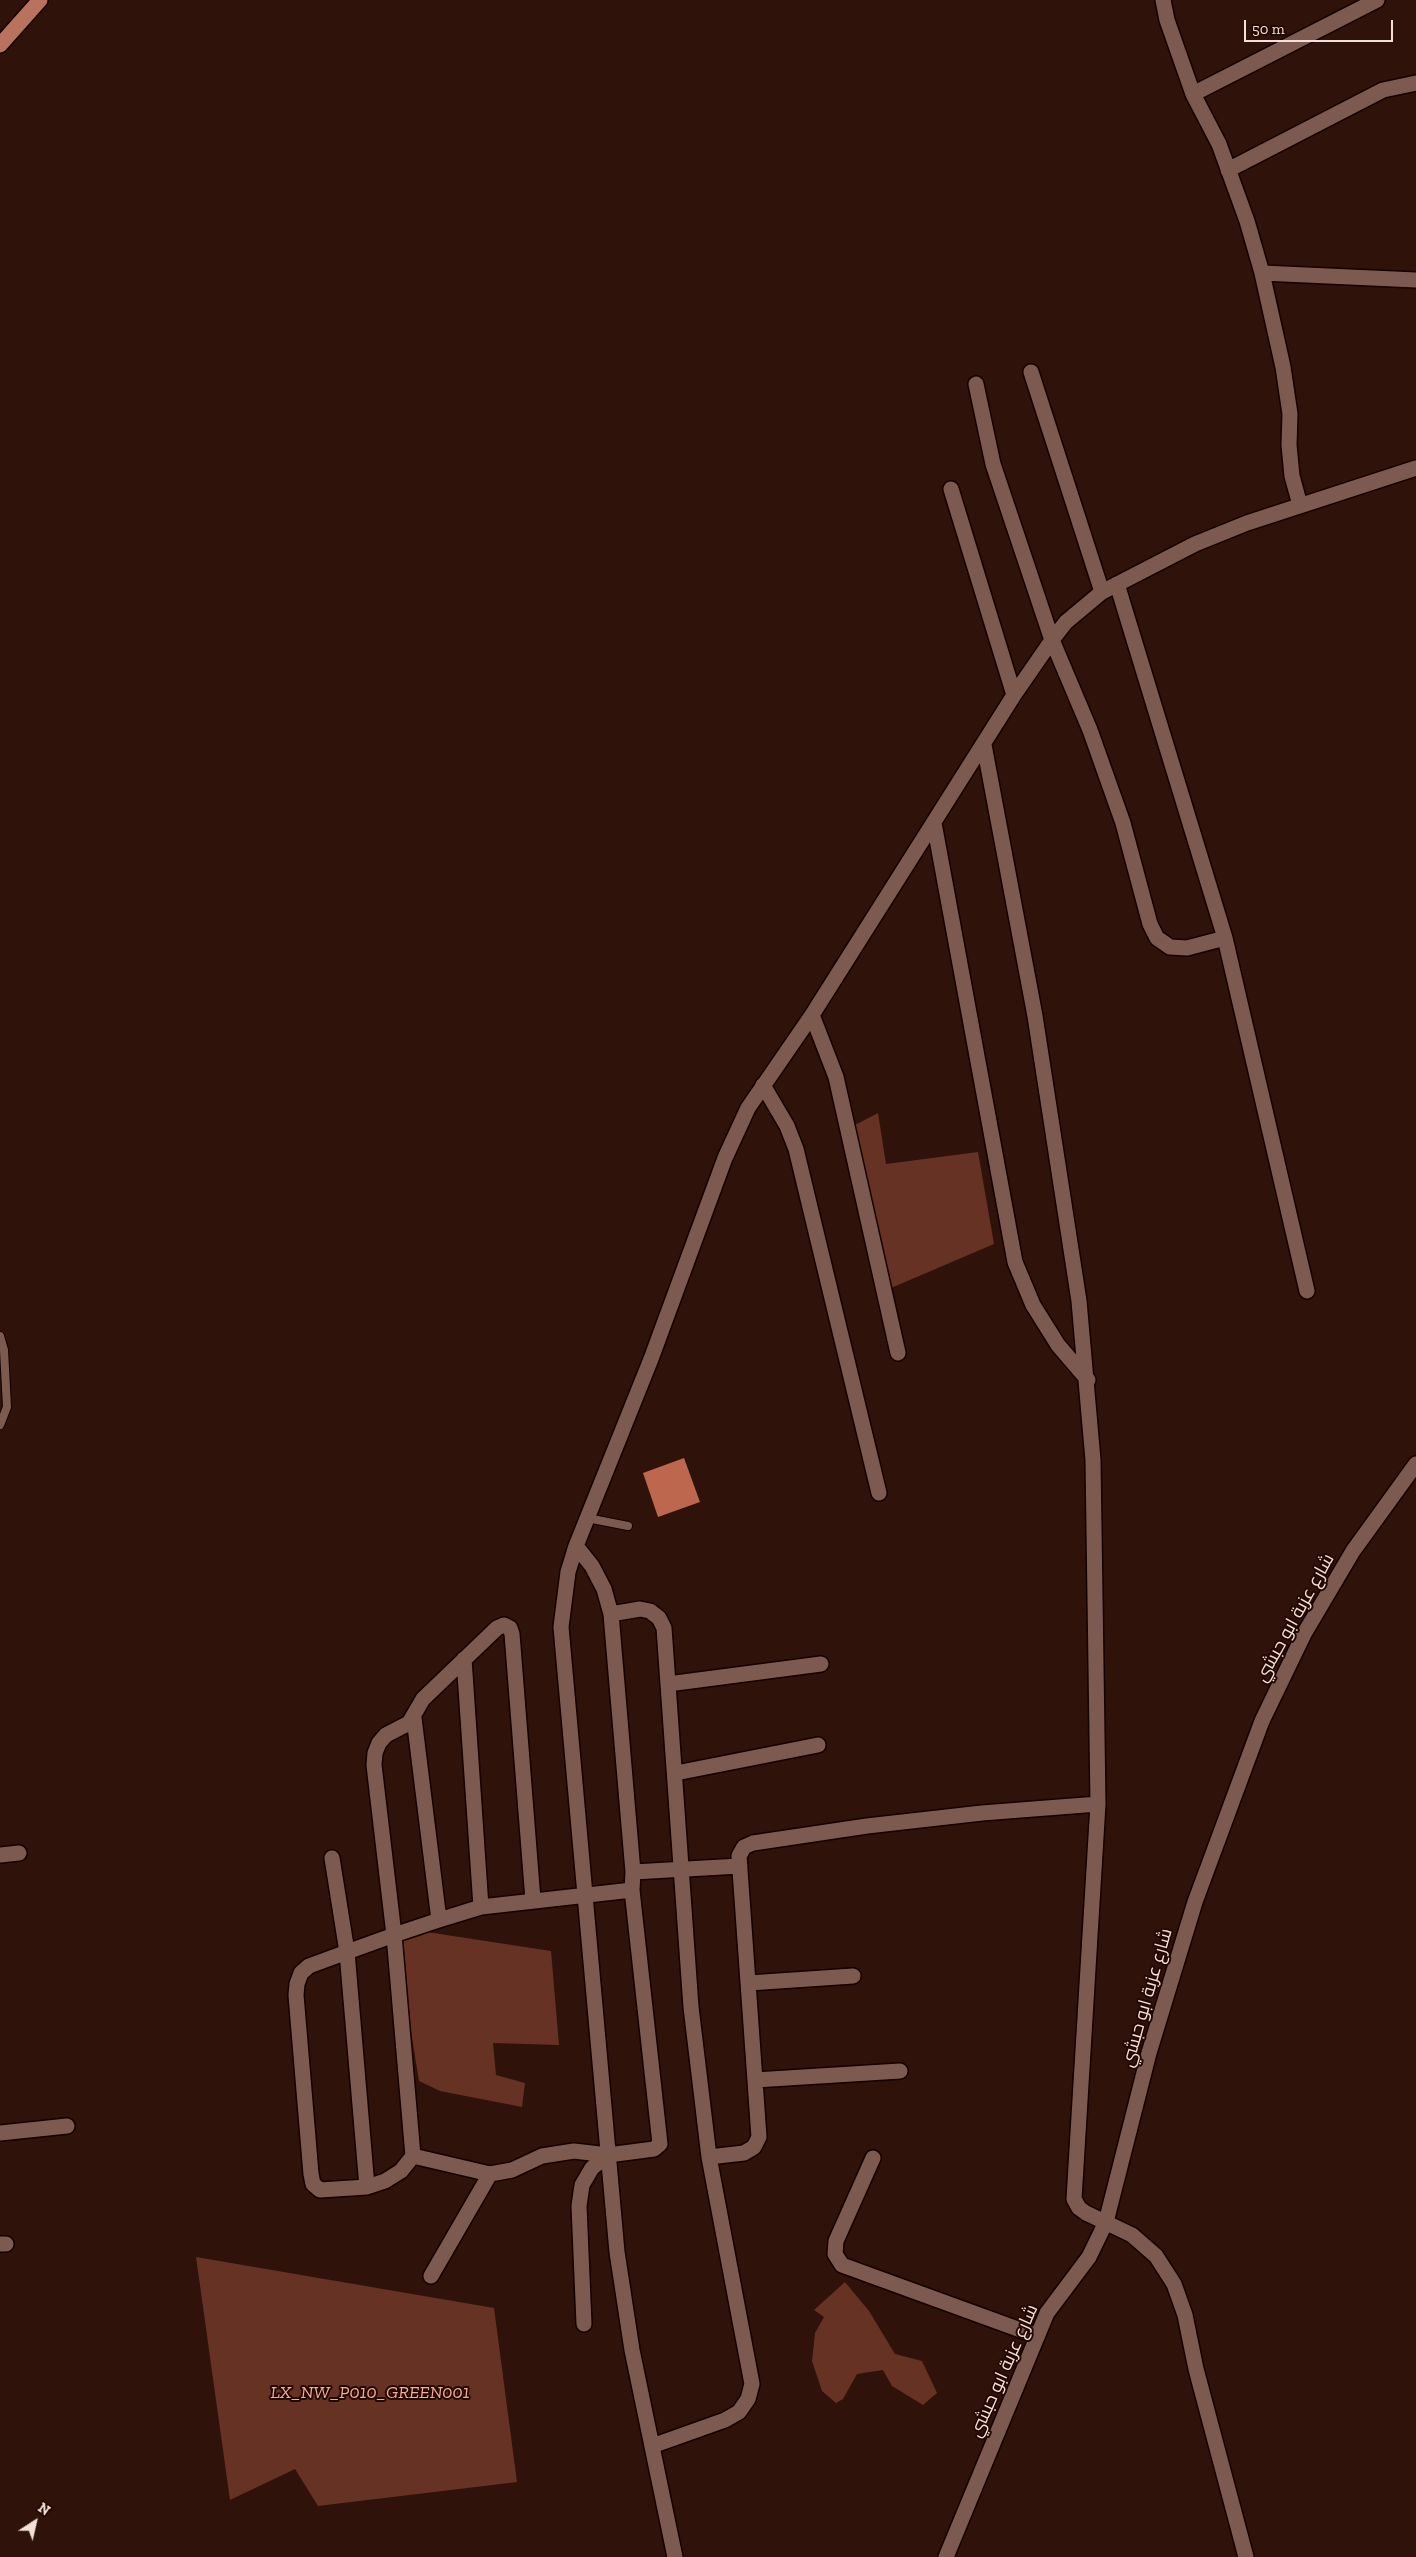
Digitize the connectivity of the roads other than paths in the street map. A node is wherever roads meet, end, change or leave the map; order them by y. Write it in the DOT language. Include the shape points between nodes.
graph roads {
  1 [pos="40,0"];
  2 [pos="1163,0"];
  3 [pos="1378,0"];
  4 [pos="0,44"];
  5 [pos="1416,83"];
  6 [pos="1193,94"];
  7 [pos="1228,170"];
  8 [pos="1262,273"];
  9 [pos="1416,280"];
  10 [pos="1031,372"];
  11 [pos="976,384"];
  12 [pos="1416,468"];
  13 [pos="951,489"];
  14 [pos="1300,506"];
  15 [pos="1117,584"];
  16 [pos="1102,592"];
  17 [pos="1052,640"];
  18 [pos="1014,694"];
  19 [pos="984,745"];
  20 [pos="934,823"];
  21 [pos="1225,938"];
  22 [pos="812,1015"];
  23 [pos="763,1085"];
  24 [pos="1307,1291"];
  25 [pos="0,1336"];
  26 [pos="898,1353"];
  27 [pos="1088,1380"];
  28 [pos="0,1426"];
  29 [pos="1416,1464"];
  30 [pos="879,1493"];
  31 [pos="587,1518"];
  32 [pos="628,1526"];
  33 [pos="576,1546"];
  34 [pos="611,1614"];
  35 [pos="464,1659"];
  36 [pos="821,1664"];
  37 [pos="668,1684"];
  38 [pos="414,1718"];
  39 [pos="818,1745"];
  40 [pos="676,1773"];
  41 [pos="1098,1804"];
  42 [pos="20,1853"];
  43 [pos="0,1856"];
  44 [pos="332,1858"];
  45 [pos="740,1866"];
  46 [pos="681,1870"];
  47 [pos="634,1872"];
  48 [pos="632,1890"];
  49 [pos="585,1894"];
  50 [pos="533,1900"];
  51 [pos="481,1907"];
  52 [pos="439,1920"];
  53 [pos="394,1935"];
  54 [pos="347,1952"];
  55 [pos="854,1976"];
  56 [pos="749,1983"];
  57 [pos="900,2071"];
  58 [pos="756,2080"];
  59 [pos="67,2126"];
  60 [pos="0,2133"];
  61 [pos="608,2154"];
  62 [pos="413,2156"];
  63 [pos="709,2157"];
  64 [pos="873,2158"];
  65 [pos="490,2174"];
  66 [pos="367,2187"];
  67 [pos="1106,2222"];
  68 [pos="431,2276"];
  69 [pos="584,2324"];
  70 [pos="1037,2336"];
  71 [pos="652,2446"];
  72 [pos="675,2557"];
  73 [pos="946,2557"];
  74 [pos="1246,2557"];
  1 -- 4 [label="main road"];
  2 -- 6 [label="street"];
  3 -- 6 [label="street"];
  5 -- 7 [label="street" via="1383,90"];
  6 -- 7 [label="street" via="1219,144"];
  7 -- 8 [label="street"];
  8 -- 9 [label="street"];
  8 -- 14 [label="street" via="1283,367 1290,414 1292,476"];
  10 -- 16 [label="street"];
  11 -- 17 [label="street" via="993,464"];
  12 -- 14 [label="street"];
  13 -- 18 [label="street"];
  14 -- 15 [label="street" via="1195,544"];
  15 -- 16 [label="street"];
  15 -- 21 [label="street"];
  16 -- 17 [label="street" via="1072,616"];
  17 -- 18 [label="street"];
  17 -- 21 [label="street" via="1107,777 1150,924 1157,938 1170,947 1187,948"];
  18 -- 19 [label="street"];
  19 -- 20 [label="street"];
  19 -- 27 [label="street" via="1035,1016"];
  20 -- 22 [label="street"];
  20 -- 27 [label="street" via="1015,1262 1033,1305 1053,1337"];
  21 -- 24 [label="street"];
  22 -- 23 [label="street"];
  22 -- 26 [label="street" via="836,1078"];
  23 -- 30 [label="street" via="787,1126 796,1149"];
  23 -- 31 [label="street" via="736,1133"];
  25 -- 28 [label="lane" via="4,1350 7,1407"];
  27 -- 41 [label="street" via="1095,1540"];
  29 -- 67 [label="street, شارع عزبة ابو حبشي" via="1353,1551 1304,1634 1262,1720 1195,1902 1149,2053"];
  31 -- 32 [label="lane"];
  31 -- 33 [label="street"];
  33 -- 34 [label="street" via="592,1566"];
  33 -- 49 [label="street" via="568,1572 561,1627"];
  34 -- 37 [label="street" via="640,1609 659,1618 664,1628"];
  34 -- 47 [label="street"];
  35 -- 38 [label="street" via="424,1699"];
  35 -- 50 [label="street" via="497,1628 504,1625 510,1628"];
  35 -- 51 [label="street"];
  36 -- 37 [label="street"];
  37 -- 40 [label="street"];
  38 -- 52 [label="street"];
  38 -- 53 [label="street" via="386,1735 375,1753"];
  39 -- 40 [label="street"];
  40 -- 46 [label="street"];
  41 -- 45 [label="street" via="886,1823 753,1843 744,1847 739,1856"];
  41 -- 67 [label="street" via="1073,2190 1079,2208"];
  42 -- 43 [label="street"];
  44 -- 54 [label="street"];
  45 -- 46 [label="street"];
  45 -- 56 [label="street"];
  46 -- 47 [label="street"];
  46 -- 63 [label="street" via="691,2006"];
  47 -- 48 [label="street"];
  48 -- 49 [label="street"];
  48 -- 61 [label="street" via="660,2144 654,2149"];
  49 -- 50 [label="street"];
  49 -- 61 [label="street"];
  50 -- 51 [label="street"];
  51 -- 52 [label="street"];
  52 -- 53 [label="street"];
  53 -- 54 [label="street"];
  53 -- 62 [label="street"];
  54 -- 66 [label="street"];
  54 -- 66 [label="street" via="309,1966 296,1984 310,2164 313,2184 320,2190"];
  55 -- 56 [label="street"];
  56 -- 58 [label="street"];
  57 -- 58 [label="street"];
  58 -- 63 [label="street" via="759,2137 754,2147 744,2153"];
  59 -- 60 [label="street"];
  61 -- 65 [label="street" via="574,2151 550,2155"];
  61 -- 69 [label="street" via="592,2168 582,2185 579,2206"];
  61 -- 71 [label="street" via="617,2252 632,2350"];
  62 -- 65 [label="street"];
  62 -- 66 [label="street" via="385,2181"];
  63 -- 71 [label="street" via="752,2384 748,2399 738,2412 725,2420"];
  64 -- 70 [label="street" via="836,2241 835,2254 842,2265"];
  65 -- 68 [label="street"];
  67 -- 70 [label="street, شارع عزبة ابو حبشي" via="1090,2257 1061,2292"];
  67 -- 74 [label="street" via="1132,2235 1156,2256 1174,2284 1185,2315 1196,2369"];
  70 -- 73 [label="street, شارع عزبة ابو حبشي"];
  71 -- 72 [label="street"];
}
